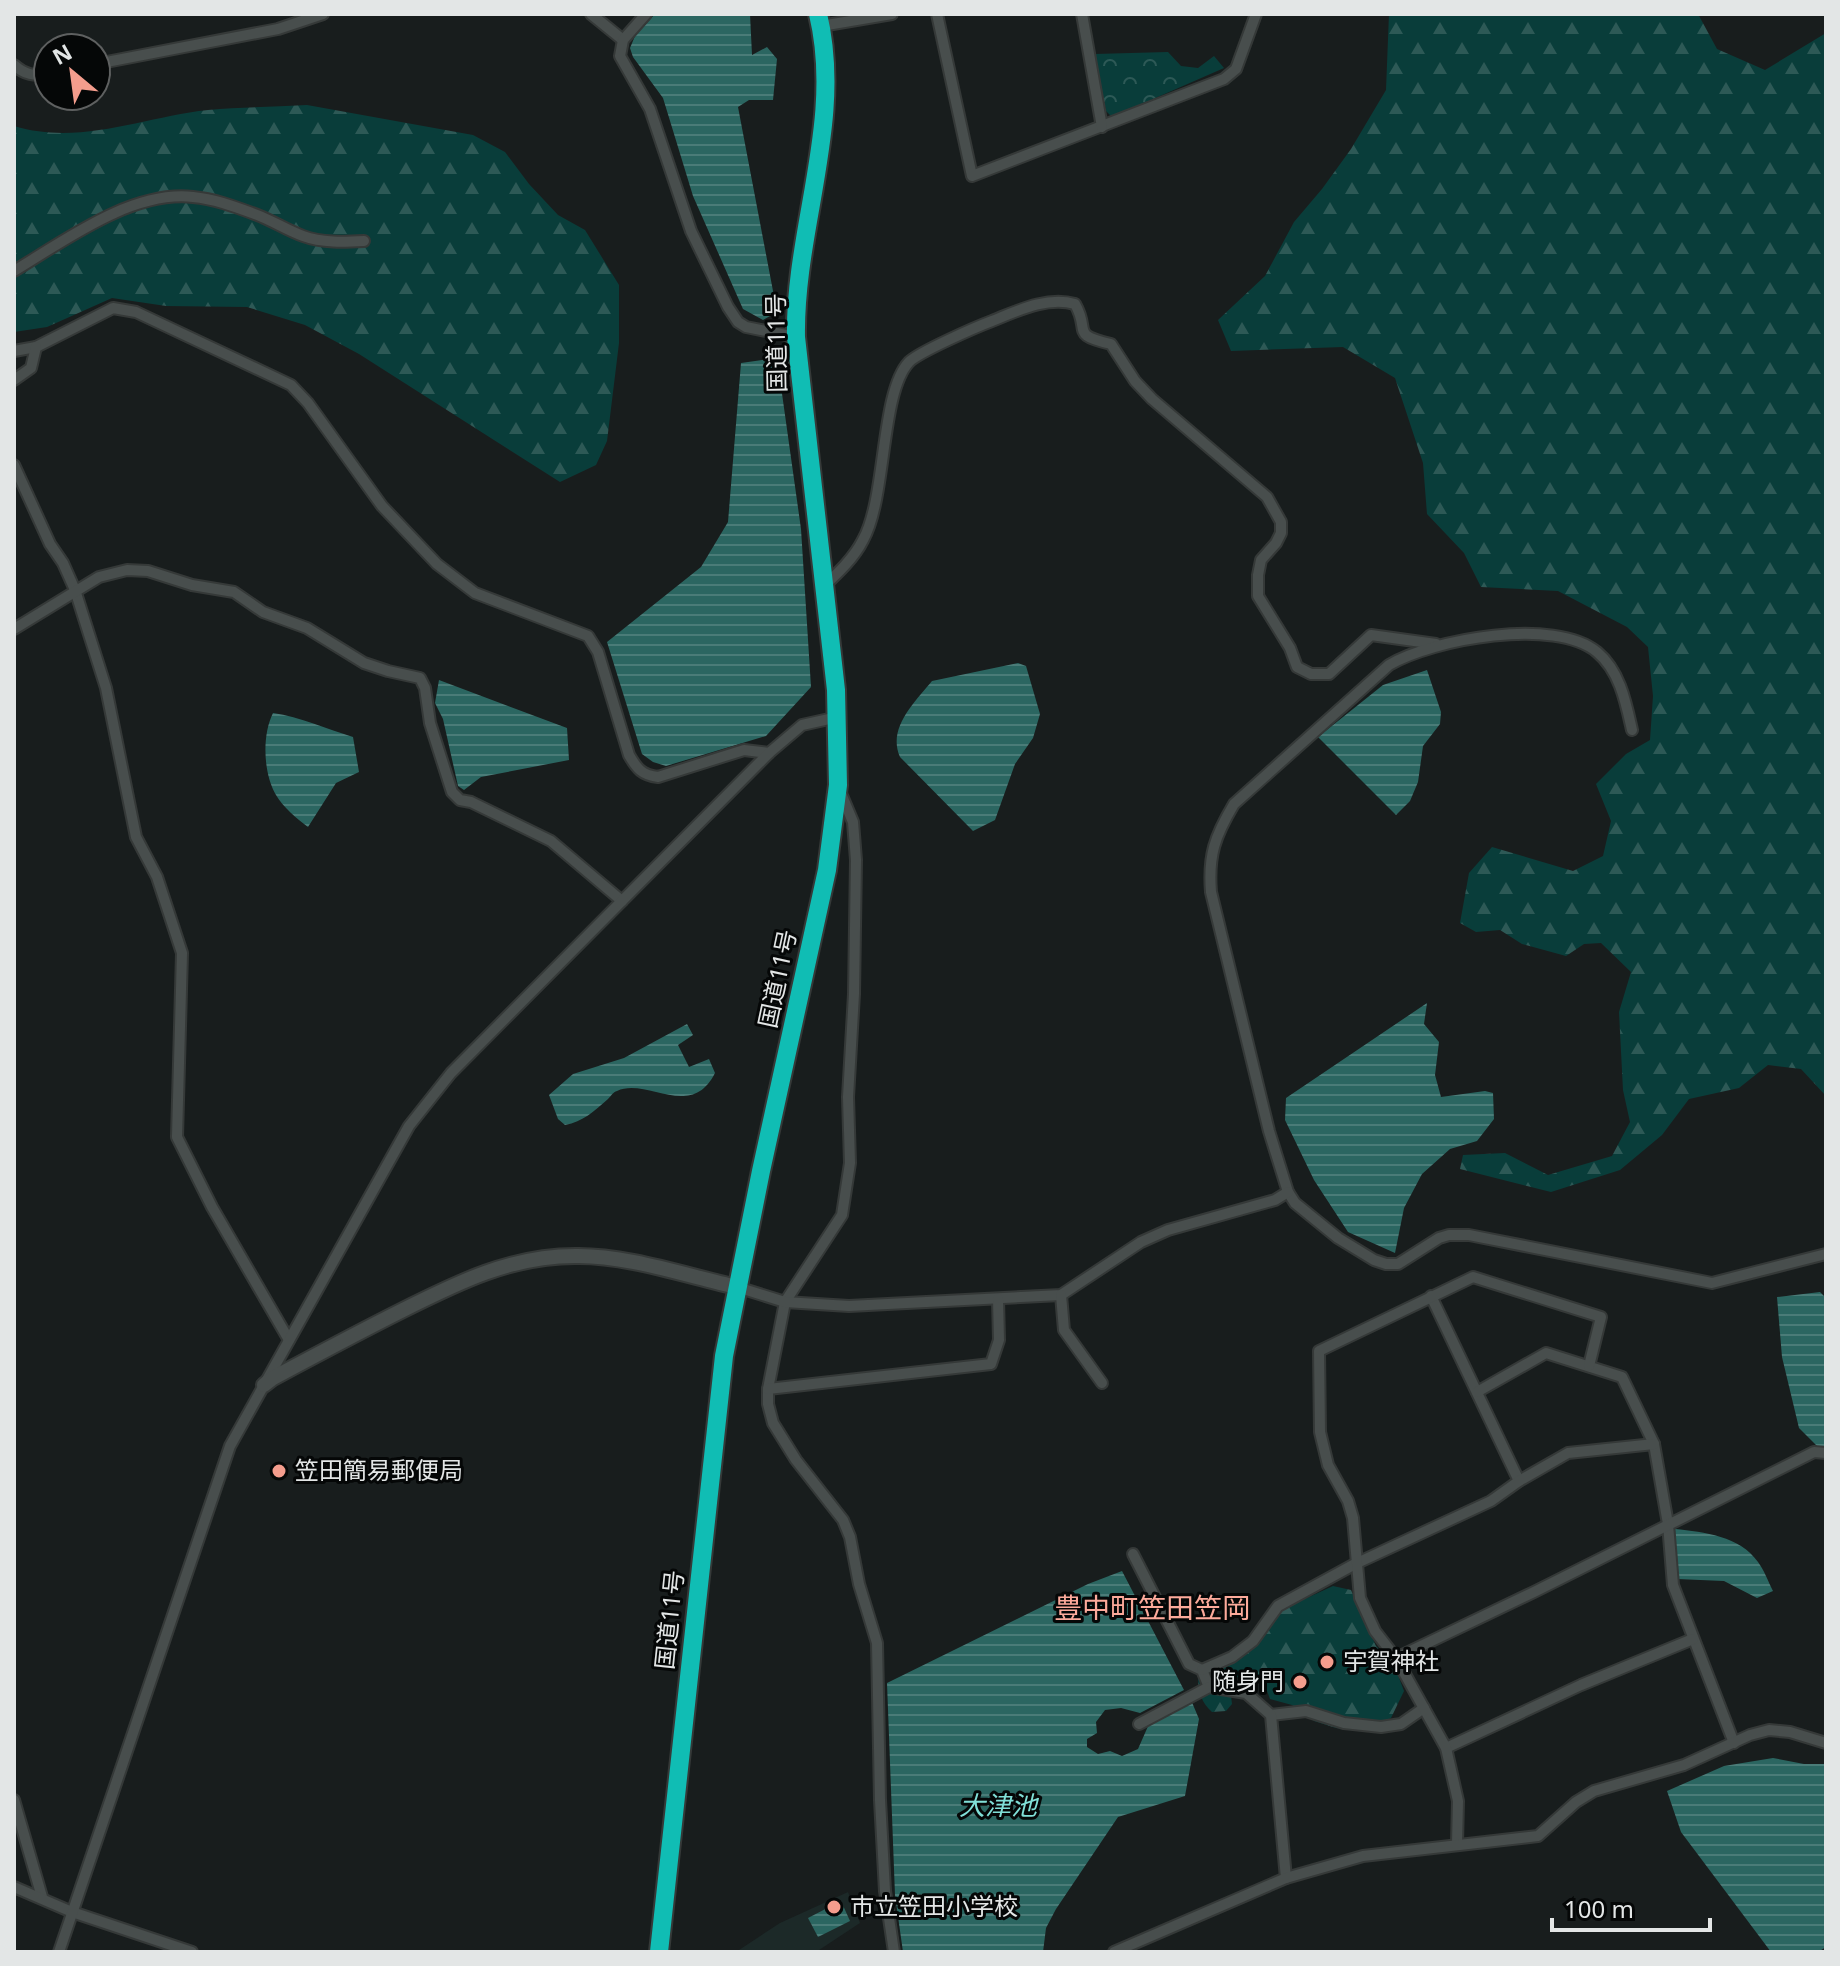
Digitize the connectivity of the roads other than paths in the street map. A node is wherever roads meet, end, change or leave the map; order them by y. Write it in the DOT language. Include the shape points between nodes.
graph roads {
  1 [pos="323,14"];
  2 [pos="591,14"];
  3 [pos="646,14"];
  4 [pos="892,14"];
  5 [pos="937,14"];
  6 [pos="1082,14"];
  7 [pos="1256,14"];
  8 [pos="820,20"];
  9 [pos="623,40"];
  10 [pos="112,61"];
  11 [pos="14,65"];
  12 [pos="32,75"];
  13 [pos="1102,127"];
  14 [pos="364,241"];
  15 [pos="14,271"];
  16 [pos="796,337"];
  17 [pos="36,347"];
  18 [pos="14,351"];
  19 [pos="14,380"];
  20 [pos="14,465"];
  21 [pos="823,587"];
  22 [pos="75,590"];
  23 [pos="14,629"];
  24 [pos="1446,645"];
  25 [pos="838,717"];
  26 [pos="1632,730"];
  27 [pos="769,753"];
  28 [pos="838,785"];
  29 [pos="622,901"];
  30 [pos="1288,1192"];
  31 [pos="1826,1254"];
  32 [pos="737,1287"];
  33 [pos="1061,1295"];
  34 [pos="1431,1296"];
  35 [pos="998,1299"];
  36 [pos="785,1302"];
  37 [pos="289,1340"];
  38 [pos="1589,1366"];
  39 [pos="1102,1383"];
  40 [pos="264,1385"];
  41 [pos="768,1389"];
  42 [pos="1477,1392"];
  43 [pos="1654,1444"];
  44 [pos="1826,1453"];
  45 [pos="1519,1481"];
  46 [pos="1668,1524"];
  47 [pos="1133,1554"];
  48 [pos="1355,1564"];
  49 [pos="1693,1639"];
  50 [pos="1396,1658"];
  51 [pos="1202,1670"];
  52 [pos="1209,1687"];
  53 [pos="1424,1708"];
  54 [pos="1271,1715"];
  55 [pos="1139,1724"];
  56 [pos="1734,1743"];
  57 [pos="1826,1743"];
  58 [pos="1446,1748"];
  59 [pos="14,1800"];
  60 [pos="1457,1844"];
  61 [pos="1286,1878"];
  62 [pos="14,1887"];
  63 [pos="42,1897"];
  64 [pos="72,1912"];
  65 [pos="59,1952"];
  66 [pos="192,1952"];
  67 [pos="659,1952"];
  68 [pos="894,1952"];
  69 [pos="1114,1952"];
  1 -- 10 [label="street" via="278,29"];
  2 -- 9 [label="street"];
  3 -- 9 [label="street"];
  4 -- 8 [label="street"];
  5 -- 13 [label="street" via="972,176"];
  6 -- 13 [label="street"];
  7 -- 13 [label="street" via="1236,69 1224,79"];
  8 -- 16 [label="highway, 国道11号" via="825,106 798,287"];
  9 -- 16 [label="street" via="620,56 650,109 691,231 728,307 746,327"];
  11 -- 12 [label="street"];
  14 -- 15 [label="street" via="303,236 212,201 157,199 85,229"];
  16 -- 21 [label="highway, 国道11号"];
  17 -- 18 [label="street"];
  17 -- 19 [label="street" via="31,368"];
  17 -- 27 [label="street" via="113,308 136,312 291,385 382,506 437,564 475,593 588,636 598,652 629,755 645,776 658,777 744,750"];
  20 -- 22 [label="street"];
  21 -- 24 [label="street" via="865,538 897,385 909,362 971,329 1064,301 1075,304 1087,338 1111,344 1152,399 1267,497 1281,533 1261,560 1258,596 1297,667 1329,674 1371,635"];
  21 -- 25 [label="highway, 国道11号"];
  22 -- 23 [label="street"];
  22 -- 29 [label="street" via="127,570 234,592 364,663 420,678 452,792 551,841"];
  22 -- 37 [label="street" via="106,688 136,837 157,877 182,953 177,1137"];
  24 -- 26 [label="street" via="1525,633 1580,642 1614,673"];
  24 -- 30 [label="street" via="1408,654 1389,665 1234,804 1209,862 1211,892"];
  25 -- 27 [label="street" via="802,725"];
  25 -- 28 [label="highway, 国道11号"];
  27 -- 29 [label="street"];
  28 -- 32 [label="highway, 国道11号" via="827,870"];
  28 -- 36 [label="street" via="853,822 856,860 850,1163 842,1215"];
  29 -- 37 [label="street" via="451,1073 409,1126"];
  30 -- 31 [label="street" via="1338,1238 1386,1264 1398,1264 1449,1235 1712,1283"];
  30 -- 33 [label="street" via="1141,1242"];
  32 -- 36 [label="street"];
  32 -- 40 [label="street" via="578,1256 502,1265 357,1333"];
  32 -- 67 [label="highway, 国道11号" via="715,1422"];
  33 -- 35 [label="street"];
  33 -- 39 [label="street" via="1064,1330"];
  34 -- 38 [label="street" via="1473,1277 1601,1317"];
  34 -- 42 [label="street"];
  34 -- 48 [label="street" via="1319,1351 1320,1432 1328,1465 1353,1518"];
  35 -- 36 [label="street" via="849,1306"];
  35 -- 41 [label="street" via="999,1340 991,1364"];
  36 -- 41 [label="street"];
  37 -- 40 [label="street"];
  38 -- 42 [label="street" via="1546,1353"];
  38 -- 43 [label="street" via="1622,1377"];
  40 -- 64 [label="street" via="230,1446"];
  41 -- 68 [label="street" via="773,1423 843,1520 877,1643 885,1891"];
  42 -- 45 [label="street"];
  43 -- 45 [label="street" via="1568,1453"];
  43 -- 46 [label="street"];
  44 -- 46 [label="street" via="1814,1452"];
  45 -- 48 [label="street" via="1491,1501"];
  46 -- 49 [label="street" via="1673,1585"];
  46 -- 50 [label="street"];
  47 -- 51 [label="street" via="1189,1664"];
  48 -- 50 [label="street" via="1360,1598 1375,1631"];
  48 -- 51 [label="street" via="1278,1606 1253,1641"];
  49 -- 56 [label="street"];
  49 -- 58 [label="street"];
  50 -- 53 [label="street"];
  51 -- 52 [label="street"];
  52 -- 54 [label="street" via="1246,1693"];
  52 -- 55 [label="street"];
  53 -- 54 [label="street" via="1401,1724 1381,1727 1306,1711"];
  53 -- 58 [label="street"];
  54 -- 61 [label="street"];
  56 -- 57 [label="street" via="1769,1730"];
  56 -- 60 [label="street" via="1684,1765 1594,1791 1538,1836"];
  58 -- 60 [label="street" via="1458,1801"];
  59 -- 63 [label="street"];
  60 -- 61 [label="street" via="1363,1856"];
  61 -- 69 [label="street"];
  62 -- 63 [label="street"];
  63 -- 64 [label="street"];
  64 -- 65 [label="street"];
  64 -- 66 [label="street"];
}
